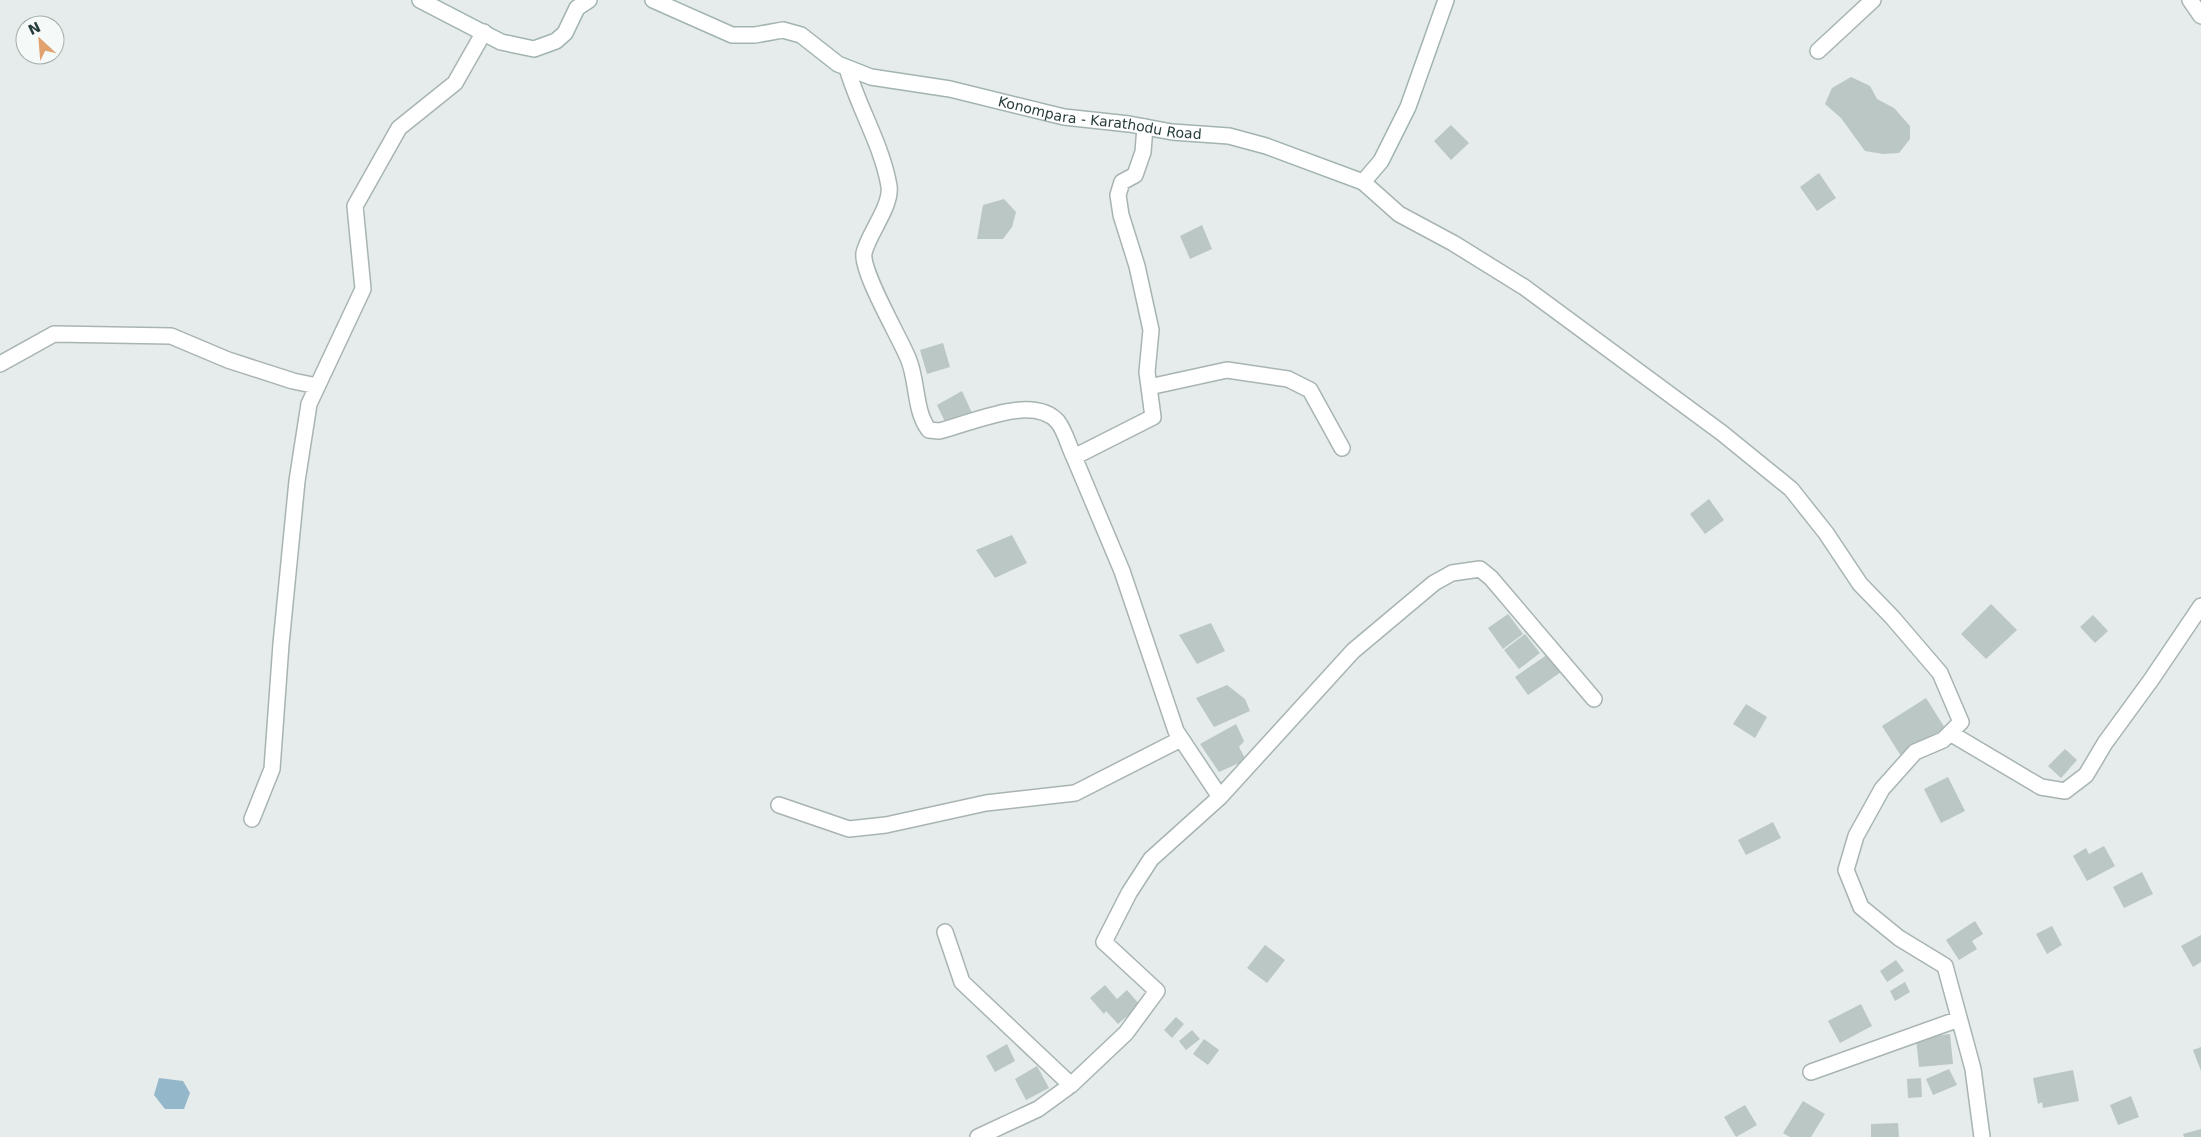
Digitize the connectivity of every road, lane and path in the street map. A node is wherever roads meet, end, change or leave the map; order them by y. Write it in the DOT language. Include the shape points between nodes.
graph roads {
  1 [pos="420,0"];
  2 [pos="589,0"];
  3 [pos="652,0"];
  4 [pos="1446,0"];
  5 [pos="1873,0"];
  6 [pos="2190,0"];
  7 [pos="2201,16"];
  8 [pos="484,32"];
  9 [pos="1818,51"];
  10 [pos="847,68"];
  11 [pos="1145,127"];
  12 [pos="1362,182"];
  13 [pos="0,364"];
  14 [pos="317,386"];
  15 [pos="1149,387"];
  16 [pos="1342,448"];
  17 [pos="1074,457"];
  18 [pos="2201,606"];
  19 [pos="1594,699"];
  20 [pos="1950,733"];
  21 [pos="1181,739"];
  22 [pos="1220,797"];
  23 [pos="779,805"];
  24 [pos="252,819"];
  25 [pos="945,932"];
  26 [pos="1959,1019"];
  27 [pos="1811,1072"];
  28 [pos="1071,1085"];
  29 [pos="978,1137"];
  30 [pos="1982,1137"];
  1 -- 8 [label="street"];
  2 -- 8 [label="street" via="577,8 565,34 534,49 501,42"];
  3 -- 10 [label="street, Konompara - Karathodu Road" via="732,34 783,30 801,35"];
  4 -- 12 [label="street" via="1408,107 1382,161"];
  5 -- 9 [label="street"];
  6 -- 7 [label="street"];
  8 -- 14 [label="street" via="455,83 399,128 355,206 363,289"];
  10 -- 11 [label="street, Konompara - Karathodu Road" via="871,77 932,86 1064,117"];
  10 -- 17 [label="street" via="882,158 889,188 864,255 870,276 908,358 917,388 921,420 929,430 939,431 1019,409 1037,410 1059,423"];
  11 -- 12 [label="street, Konompara - Karathodu Road" via="1229,136 1266,146"];
  11 -- 15 [label="street" via="1144,152 1135,175 1122,182 1118,195 1120,215 1137,266 1151,330 1147,365"];
  12 -- 20 [label="street" via="1399,214 1524,287 1722,433 1791,489 1860,584 1940,673 1961,722"];
  13 -- 14 [label="street" via="54,334 171,336 228,360"];
  14 -- 24 [label="street" via="309,404 297,481 272,769"];
  15 -- 16 [label="street" via="1227,370 1288,379 1310,390"];
  15 -- 17 [label="street" via="1153,417"];
  17 -- 21 [label="street" via="1122,571"];
  18 -- 20 [label="street" via="2105,743 2086,776 2066,791 2041,787"];
  19 -- 22 [label="street" via="1491,578 1480,569 1452,573 1434,583 1353,651"];
  20 -- 26 [label="street" via="1943,740 1915,752 1882,789 1856,836 1846,870 1861,907 1898,938 1945,966"];
  21 -- 22 [label="street"];
  21 -- 23 [label="street" via="1075,793 986,803 886,825 849,830"];
  22 -- 28 [label="street" via="1151,859 1129,893 1104,942 1157,991 1126,1033"];
  25 -- 28 [label="street" via="962,982"];
  26 -- 27 [label="street"];
  26 -- 30 [label="street" via="1974,1069"];
  28 -- 29 [label="street" via="1038,1109"];
}
